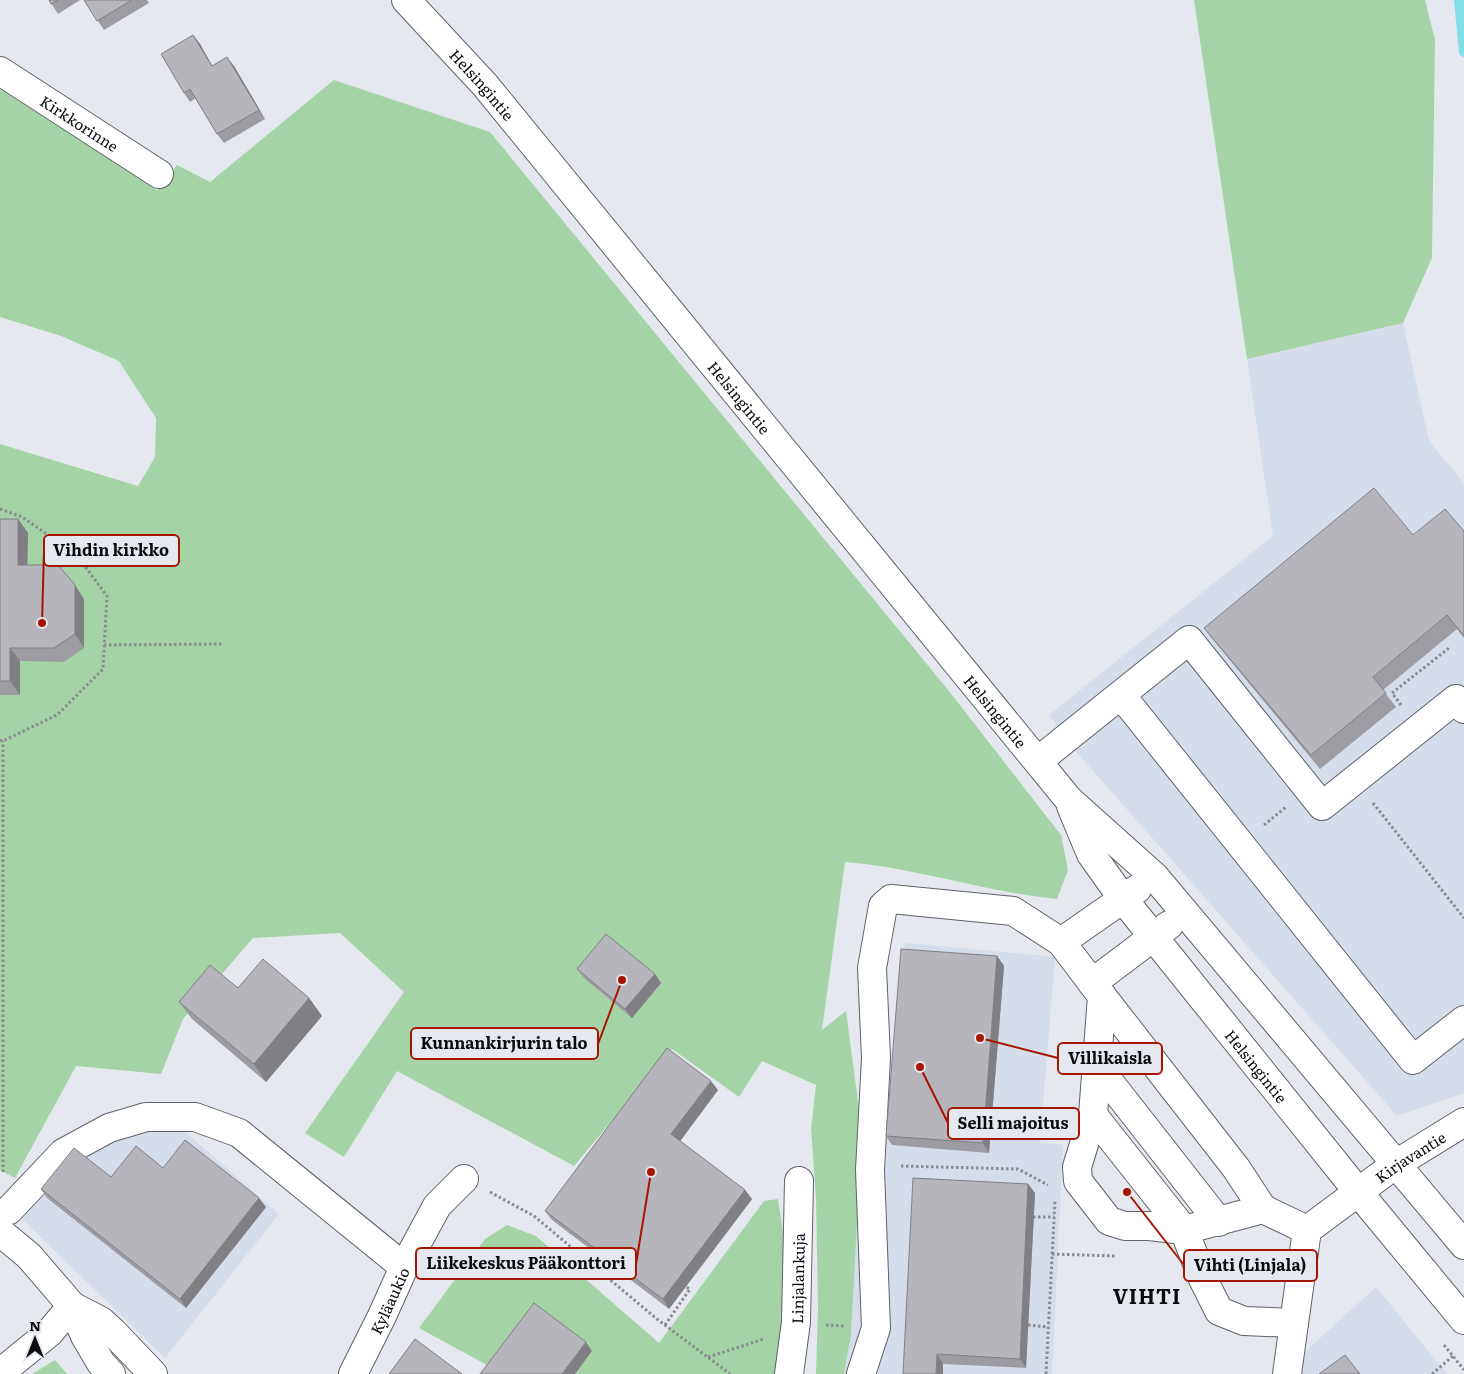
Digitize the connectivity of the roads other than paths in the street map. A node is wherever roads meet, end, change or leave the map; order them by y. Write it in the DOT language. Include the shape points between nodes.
graph roads {
  1 [pos="406,0"];
  2 [pos="0,71"];
  3 [pos="159,174"];
  4 [pos="1121,695"];
  5 [pos="1464,709"];
  6 [pos="1038,761"];
  7 [pos="1069,800"];
  8 [pos="1155,876"];
  9 [pos="1123,899"];
  10 [pos="1184,912"];
  11 [pos="1154,936"];
  12 [pos="1060,942"];
  13 [pos="1097,990"];
  14 [pos="1464,1020"];
  15 [pos="1096,1065"];
  16 [pos="1093,1114"];
  17 [pos="1464,1122"];
  18 [pos="1396,1164"];
  19 [pos="464,1179"];
  20 [pos="799,1181"];
  21 [pos="1359,1193"];
  22 [pos="1263,1209"];
  23 [pos="5,1221"];
  24 [pos="1219,1222"];
  25 [pos="1184,1230"];
  26 [pos="1307,1230"];
  27 [pos="1464,1245"];
  28 [pos="404,1267"];
  29 [pos="72,1306"];
  30 [pos="1464,1320"];
  31 [pos="1294,1323"];
  32 [pos="1,1370"];
  33 [pos="111,1374"];
  34 [pos="153,1374"];
  35 [pos="352,1374"];
  36 [pos="788,1374"];
  37 [pos="861,1374"];
  38 [pos="1287,1374"];
  1 -- 6 [label="street, Helsingintie" via="485,85"];
  2 -- 3 [label="street, Kirkkorinne"];
  4 -- 5 [label="street" via="1189,640 1322,806 1456,699"];
  4 -- 6 [label="street"];
  4 -- 14 [label="street" via="1413,1060"];
  6 -- 7 [label="street, Helsingintie"];
  7 -- 8 [label="street, Helsingintie"];
  7 -- 9 [label="street, Helsingintie" via="1091,854"];
  8 -- 9 [label="street"];
  8 -- 10 [label="street, Helsingintie"];
  9 -- 11 [label="street, Helsingintie"];
  9 -- 12 [label="street"];
  10 -- 11 [label="street"];
  10 -- 18 [label="street, Helsingintie"];
  11 -- 13 [label="street"];
  11 -- 21 [label="street, Helsingintie"];
  12 -- 13 [label="street"];
  12 -- 37 [label="street" via="1013,911 891,899 883,906 872,968 876,1058 870,1170 876,1328"];
  13 -- 15 [label="street"];
  13 -- 22 [label="street" via="1236,1168"];
  15 -- 16 [label="street"];
  15 -- 24 [label="street"];
  16 -- 25 [label="street"];
  16 -- 25 [label="street" via="1077,1167 1078,1181 1109,1221 1124,1226"];
  17 -- 18 [label="street, Kirjavantie"];
  18 -- 21 [label="street, Kirjavantie"];
  18 -- 27 [label="street, Helsingintie"];
  19 -- 28 [label="street, Kyläaukio" via="438,1206"];
  20 -- 36 [label="street, Linjalankuja" via="795,1330"];
  21 -- 26 [label="street, Kirjavantie"];
  21 -- 30 [label="street, Helsingintie"];
  22 -- 24 [label="street"];
  22 -- 26 [label="street"];
  23 -- 28 [label="street" via="63,1153 109,1128 146,1117 195,1117 239,1132"];
  23 -- 29 [label="street" via="29,1256"];
  24 -- 25 [label="street"];
  25 -- 31 [label="street" via="1219,1311 1244,1321"];
  26 -- 31 [label="street"];
  28 -- 35 [label="street, Kyläaukio"];
  29 -- 32 [label="street" via="49,1334"];
  29 -- 33 [label="street" via="85,1336"];
  29 -- 34 [label="street" via="101,1321"];
  31 -- 38 [label="street"];
}
